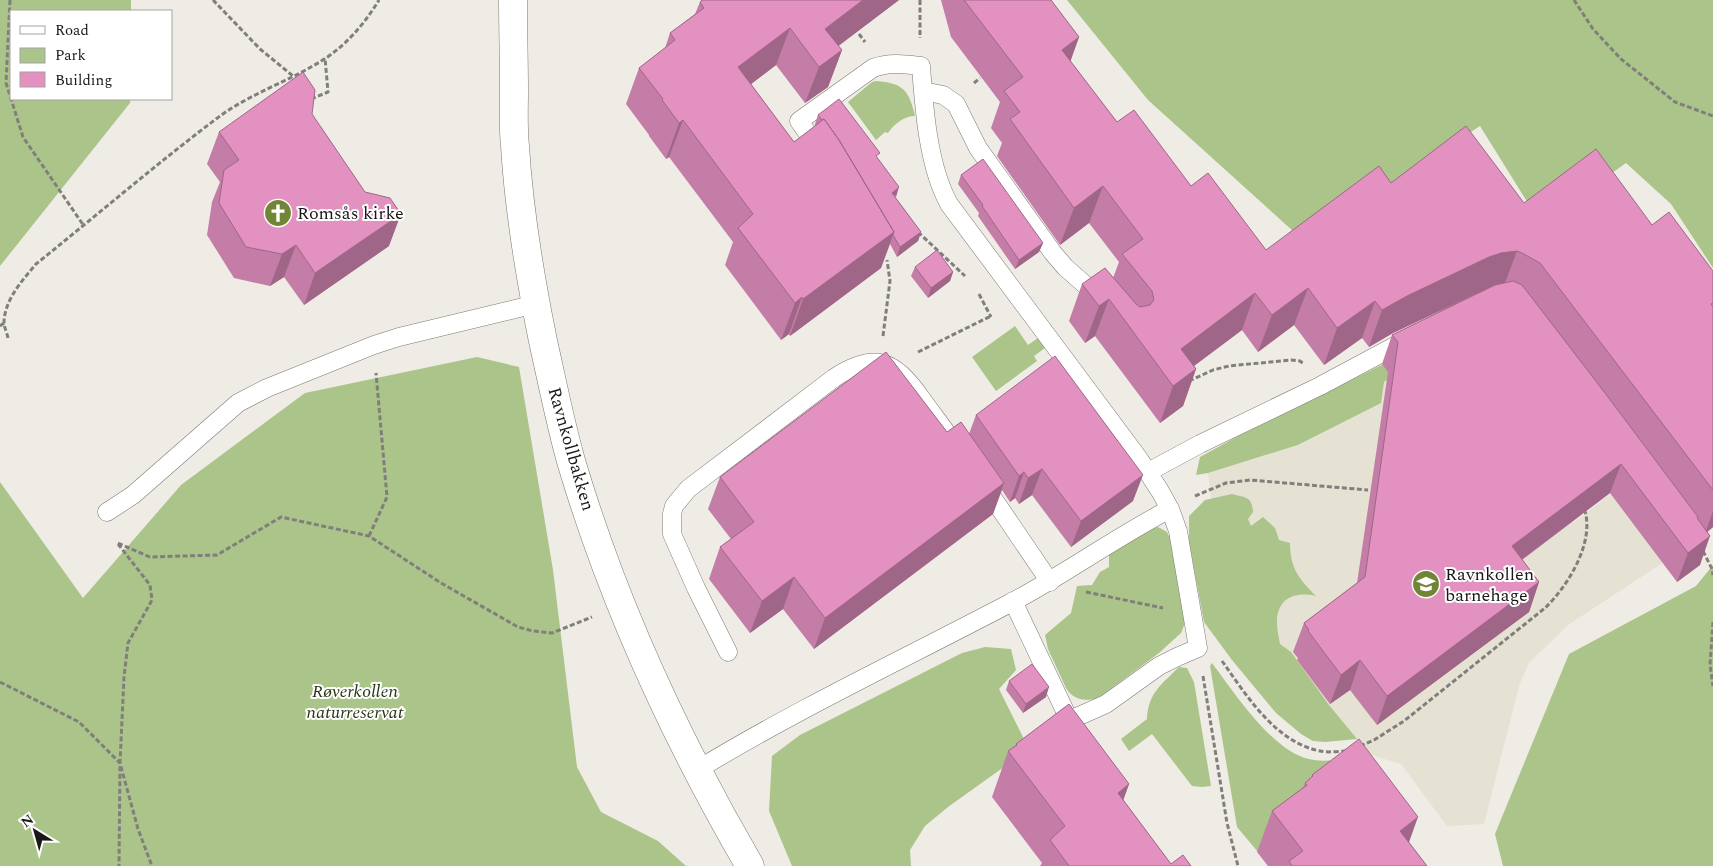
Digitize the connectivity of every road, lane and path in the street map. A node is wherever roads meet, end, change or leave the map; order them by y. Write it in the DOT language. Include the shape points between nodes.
graph roads {
  1 [pos="10,0"];
  2 [pos="213,0"];
  3 [pos="379,0"];
  4 [pos="513,0"];
  5 [pos="920,0"];
  6 [pos="1574,0"];
  7 [pos="325,58"];
  8 [pos="921,66"];
  9 [pos="293,76"];
  10 [pos="923,91"];
  11 [pos="10,96"];
  12 [pos="310,99"];
  13 [pos="11,100"];
  14 [pos="1713,116"];
  15 [pos="830,164"];
  16 [pos="84,226"];
  17 [pos="918,230"];
  18 [pos="887,260"];
  19 [pos="970,281"];
  20 [pos="975,288"];
  21 [pos="1021,301"];
  22 [pos="536,304"];
  23 [pos="1112,313"];
  24 [pos="991,317"];
  25 [pos="4,323"];
  26 [pos="0,326"];
  27 [pos="1422,332"];
  28 [pos="8,338"];
  29 [pos="882,341"];
  30 [pos="374,345"];
  31 [pos="894,368"];
  32 [pos="1186,381"];
  33 [pos="1320,386"];
  34 [pos="964,456"];
  35 [pos="975,472"];
  36 [pos="1148,472"];
  37 [pos="1368,490"];
  38 [pos="1582,504"];
  39 [pos="1170,509"];
  40 [pos="107,512"];
  41 [pos="369,536"];
  42 [pos="1702,548"];
  43 [pos="1713,575"];
  44 [pos="1050,582"];
  45 [pos="1013,601"];
  46 [pos="621,604"];
  47 [pos="1193,614"];
  48 [pos="1713,622"];
  49 [pos="1198,648"];
  50 [pos="728,652"];
  51 [pos="0,682"];
  52 [pos="1713,686"];
  53 [pos="1070,720"];
  54 [pos="1082,744"];
  55 [pos="120,763"];
  56 [pos="697,770"];
  57 [pos="119,866"];
  58 [pos="152,866"];
  59 [pos="750,866"];
  60 [pos="1238,866"];
  1 -- 11 [label="path" via="6,83"];
  2 -- 9 [label="path" via="260,50"];
  3 -- 7 [label="path" via="369,18"];
  4 -- 22 [label="street, Ravnkollbakken" via="514,144"];
  5 -- 8 [label="path"];
  6 -- 14 [label="path" via="1593,29 1621,59 1675,102"];
  7 -- 9 [label="path"];
  7 -- 12 [label="path" via="328,92"];
  8 -- 10 [label="lane"];
  8 -- 15 [label="lane" via="896,63 873,68 799,122"];
  9 -- 16 [label="path" via="262,90 218,118"];
  10 -- 21 [label="lane" via="935,168 943,194"];
  10 -- 23 [label="lane" via="943,95 956,104 978,148 1053,253"];
  13 -- 16 [label="path" via="23,137"];
  16 -- 25 [label="path" via="36,264 10,299"];
  17 -- 19 [label="path"];
  18 -- 29 [label="path" via="890,281"];
  20 -- 24 [label="path"];
  21 -- 24 [label="path"];
  21 -- 36 [label="lane"];
  22 -- 30 [label="lane"];
  22 -- 46 [label="street, Ravnkollbakken" via="571,460"];
  24 -- 31 [label="path" via="913,355"];
  25 -- 26 [label="path"];
  25 -- 28 [label="path"];
  27 -- 33 [label="lane"];
  30 -- 40 [label="lane" via="238,403 133,495"];
  30 -- 41 [label="path" via="387,497"];
  31 -- 34 [label="lane" via="912,385"];
  31 -- 50 [label="lane" via="878,362 842,373 688,489 674,506 672,534"];
  32 -- 33 [label="path" via="1229,366 1291,360 1300,361 1310,369"];
  33 -- 36 [label="lane"];
  35 -- 44 [label="lane"];
  36 -- 39 [label="lane"];
  37 -- 39 [label="path" via="1250,480 1226,483 1203,491"];
  38 -- 49 [label="path" via="1587,522 1583,548 1556,598 1404,721 1374,740 1347,751 1322,752 1282,733 1249,698 1220,658"];
  39 -- 44 [label="lane" via="1130,530"];
  39 -- 47 [label="lane" via="1178,531"];
  41 -- 46 [label="path" via="441,583 518,627 533,632 552,633"];
  41 -- 55 [label="path" via="281,516 217,555 150,557 118,543 150,585 152,600 128,643"];
  42 -- 43 [label="path"];
  44 -- 45 [label="lane"];
  44 -- 47 [label="path"];
  45 -- 53 [label="lane"];
  45 -- 56 [label="lane" via="768,728"];
  46 -- 56 [label="street, Ravnkollbakken"];
  47 -- 49 [label="lane"];
  48 -- 52 [label="path" via="1710,665"];
  49 -- 53 [label="lane" via="1159,666 1106,704"];
  49 -- 60 [label="path" via="1222,794"];
  51 -- 55 [label="path" via="79,722"];
  53 -- 54 [label="lane"];
  55 -- 57 [label="path"];
  55 -- 58 [label="path"];
  56 -- 59 [label="street, Ravnkollbakken"];
}
